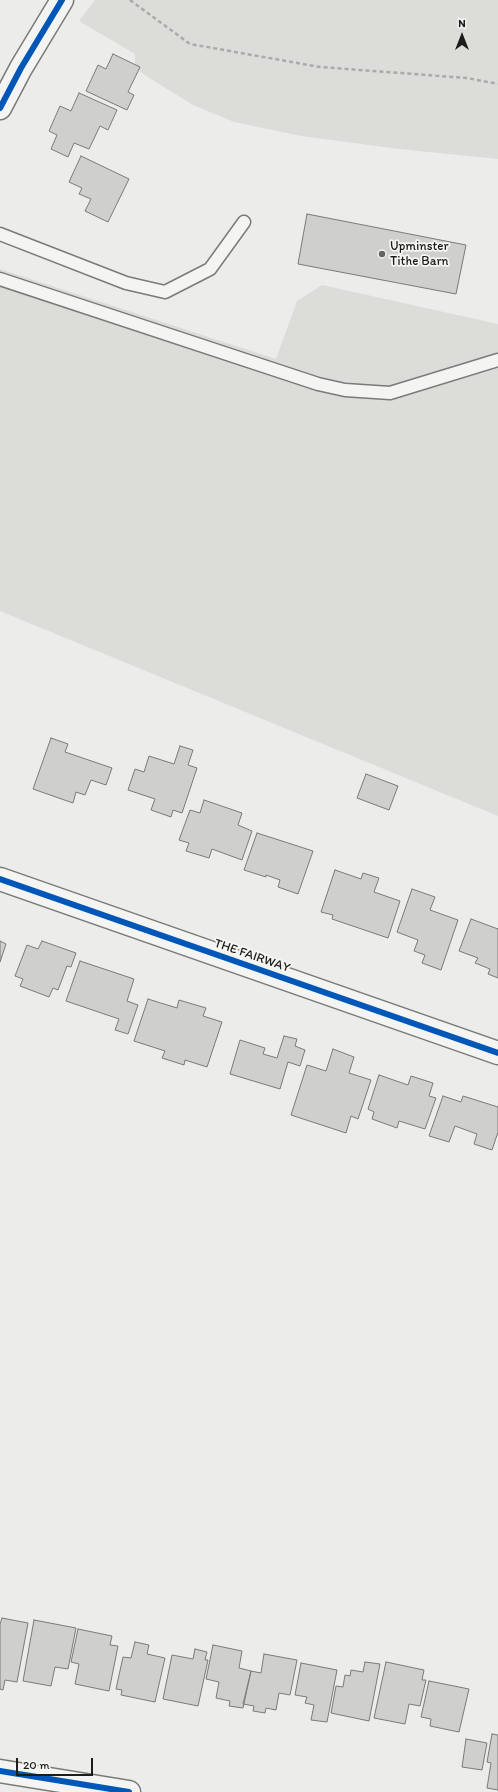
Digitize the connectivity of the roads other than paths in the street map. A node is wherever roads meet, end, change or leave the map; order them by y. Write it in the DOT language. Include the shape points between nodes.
graph roads {
  1 [pos="62,0"];
  2 [pos="0,108"];
  3 [pos="244,222"];
  4 [pos="0,234"];
  5 [pos="0,279"];
  6 [pos="498,360"];
  7 [pos="0,879"];
  8 [pos="498,1053"];
  9 [pos="0,1771"];
  10 [pos="129,1792"];
  1 -- 2 [label="street"];
  3 -- 4 [label="lane" via="210,269 165,292 126,283"];
  5 -- 6 [label="lane" via="318,384 345,390 390,393"];
  7 -- 8 [label="street, THE FAIRWAY"];
  9 -- 10 [label="street"];
}
